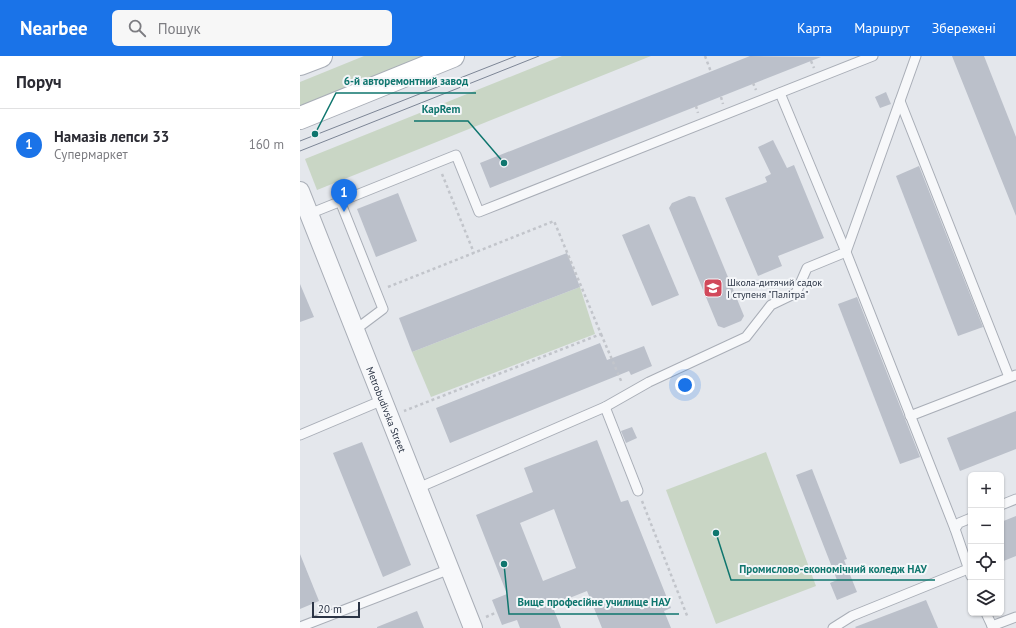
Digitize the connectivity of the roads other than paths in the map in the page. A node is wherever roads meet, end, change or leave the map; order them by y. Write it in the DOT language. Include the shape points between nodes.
graph roads {
  1 [pos="321,56"];
  2 [pos="453,56"];
  3 [pos="873,56"];
  4 [pos="916,56"];
  5 [pos="300,64"];
  6 [pos="780,93"];
  7 [pos="900,101"];
  8 [pos="300,118"];
  9 [pos="340,201"];
  10 [pos="304,205"];
  11 [pos="846,252"];
  12 [pos="355,330"];
  13 [pos="1013,376"];
  14 [pos="383,400"];
  15 [pos="605,407"];
  16 [pos="910,416"];
  17 [pos="300,435"];
  18 [pos="418,488"];
  19 [pos="638,491"];
  20 [pos="1016,499"];
  21 [pos="1004,504"];
  22 [pos="968,519"];
  23 [pos="955,529"];
  24 [pos="968,566"];
  25 [pos="450,569"];
  26 [pos="968,573"];
  27 [pos="987,616"];
  28 [pos="1016,616"];
  29 [pos="478,623"];
  30 [pos="300,626"];
  31 [pos="992,627"];
  32 [pos="833,628"];
  1 -- 5 [label="main road"];
  2 -- 8 [label="main road"];
  3 -- 6 [label="lane"];
  4 -- 7 [label="lane"];
  6 -- 9 [label="lane" via="479,212 456,155"];
  6 -- 11 [label="lane"];
  7 -- 11 [label="lane"];
  7 -- 13 [label="lane"];
  9 -- 10 [label="lane"];
  9 -- 12 [label="lane" via="383,309"];
  10 -- 12 [label="street, Metrobudivska Street"];
  11 -- 15 [label="lane" via="807,268 796,293 771,305 746,338 649,382"];
  11 -- 16 [label="lane"];
  12 -- 14 [label="street, Metrobudivska Street"];
  13 -- 16 [label="lane"];
  14 -- 17 [label="lane"];
  14 -- 18 [label="street, Metrobudivska Street"];
  15 -- 18 [label="lane"];
  15 -- 19 [label="lane"];
  16 -- 23 [label="lane"];
  18 -- 25 [label="street, Metrobudivska Street"];
  20 -- 21 [label="lane"];
  22 -- 23 [label="lane" via="959,523"];
  23 -- 24 [label="lane"];
  25 -- 29 [label="street, Metrobudivska Street"];
  25 -- 30 [label="lane"];
  26 -- 32 [label="lane" via="852,616"];
  27 -- 31 [label="lane"];
  28 -- 31 [label="lane"];
}
